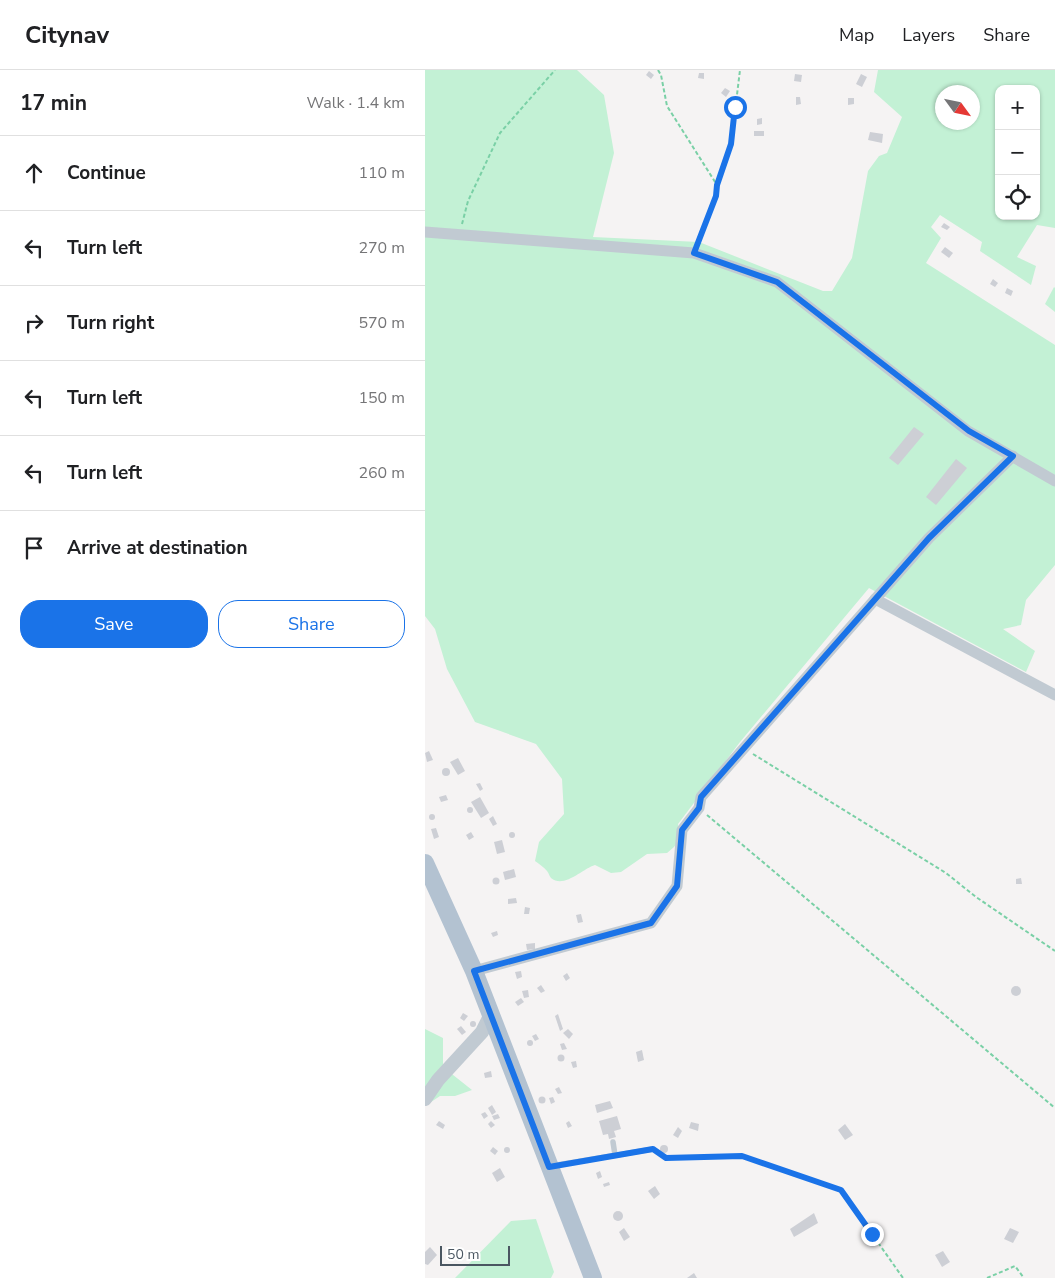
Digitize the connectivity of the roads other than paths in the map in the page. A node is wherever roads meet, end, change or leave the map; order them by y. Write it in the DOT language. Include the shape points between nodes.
graph roads {
  1 [pos="425,232"];
  2 [pos="1013,456"];
  3 [pos="1055,481"];
  4 [pos="875,599"];
  5 [pos="1055,695"];
  6 [pos="425,863"];
  7 [pos="474,971"];
  8 [pos="490,1016"];
  9 [pos="425,1099"];
  10 [pos="613,1142"];
  11 [pos="653,1149"];
  12 [pos="615,1155"];
  13 [pos="549,1167"];
  14 [pos="593,1278"];
  1 -- 2 [label="street" via="694,253 777,282 969,431"];
  2 -- 3 [label="street"];
  2 -- 4 [label="street" via="929,538"];
  4 -- 5 [label="street"];
  4 -- 7 [label="street" via="701,797 699,808 682,830 677,886 651,923"];
  6 -- 7 [label="main road"];
  7 -- 8 [label="main road"];
  8 -- 9 [label="street" via="482,1032"];
  8 -- 13 [label="main road"];
  10 -- 12 [label="lane"];
  11 -- 12 [label="lane"];
  12 -- 13 [label="lane"];
  13 -- 14 [label="main road"];
}
